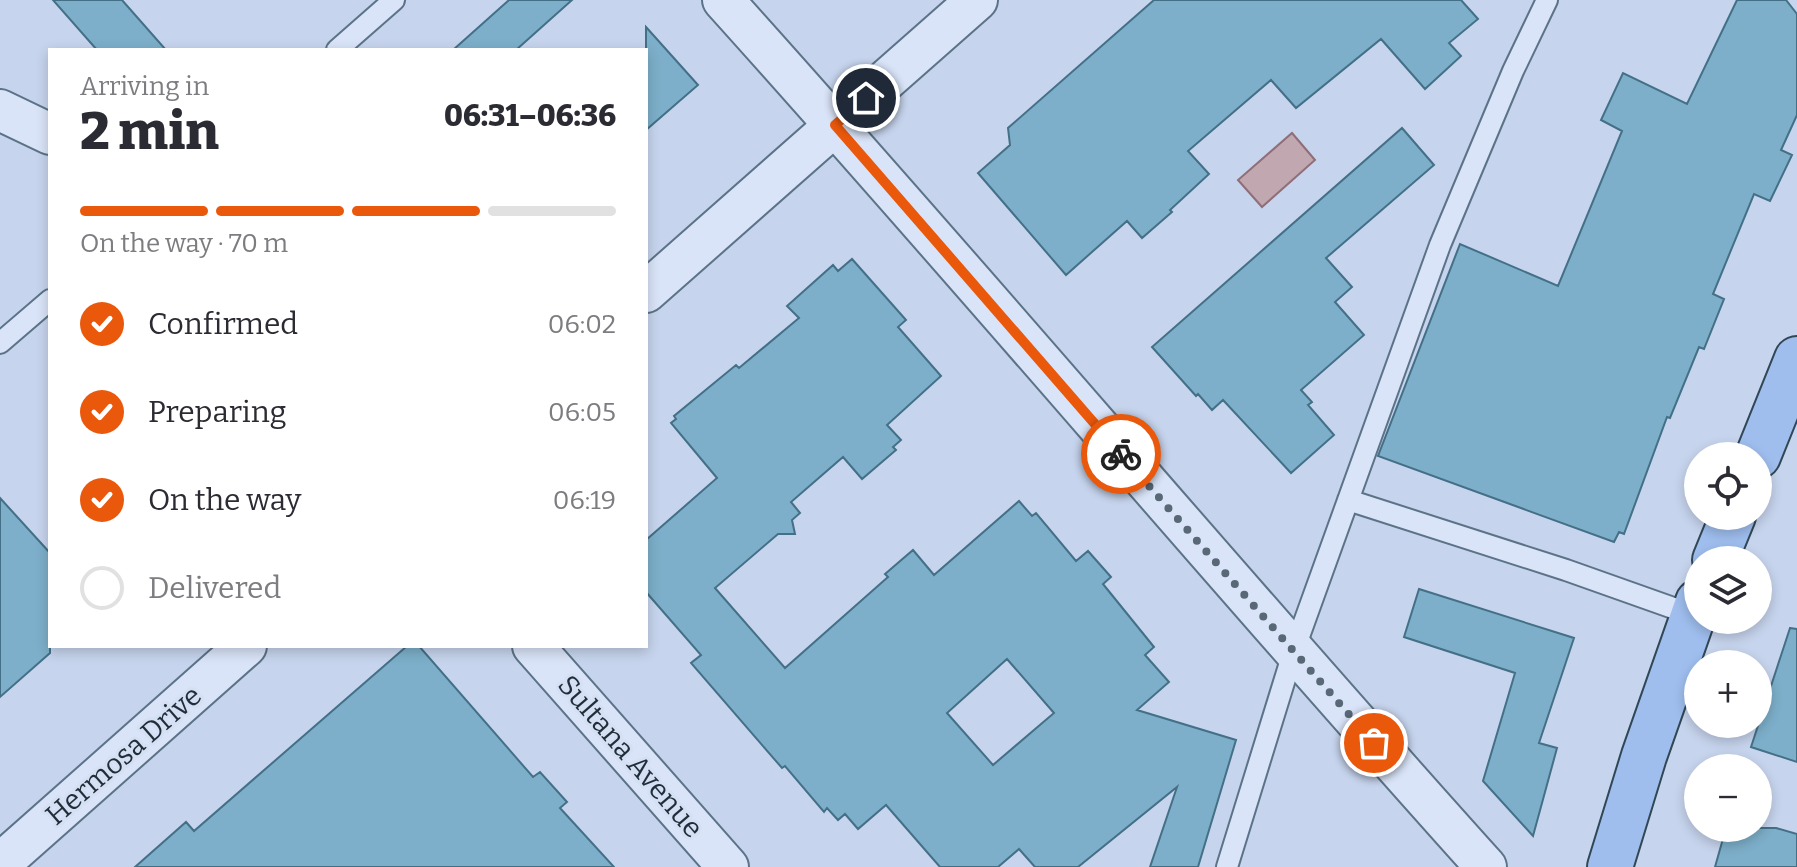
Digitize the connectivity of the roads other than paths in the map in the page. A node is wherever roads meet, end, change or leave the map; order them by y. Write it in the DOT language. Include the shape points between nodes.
graph roads {
  1 [pos="394,0"];
  2 [pos="723,0"];
  3 [pos="977,0"];
  4 [pos="1547,0"];
  5 [pos="339,48"];
  6 [pos="0,110"];
  7 [pos="835,125"];
  8 [pos="48,133"];
  9 [pos="648,290"];
  10 [pos="48,302"];
  11 [pos="0,343"];
  12 [pos="1797,359"];
  13 [pos="1764,442"];
  14 [pos="1348,500"];
  15 [pos="1684,605"];
  16 [pos="1686,634"];
  17 [pos="244,648"];
  18 [pos="535,648"];
  19 [pos="1293,653"];
  20 [pos="0,866"];
  21 [pos="728,867"];
  22 [pos="1227,867"];
  23 [pos="1486,867"];
  24 [pos="1610,867"];
  1 -- 5 [label="lane"];
  2 -- 7 [label="street"];
  3 -- 7 [label="street"];
  4 -- 14 [label="lane" via="1440,245"];
  6 -- 8 [label="street"];
  7 -- 9 [label="street"];
  7 -- 19 [label="street"];
  10 -- 11 [label="lane"];
  12 -- 13 [label="main road"];
  14 -- 15 [label="lane"];
  14 -- 19 [label="lane"];
  16 -- 24 [label="main road"];
  17 -- 20 [label="street, Hermosa Drive"];
  18 -- 21 [label="street, Sultana Avenue"];
  19 -- 22 [label="lane"];
  19 -- 23 [label="street"];
}
